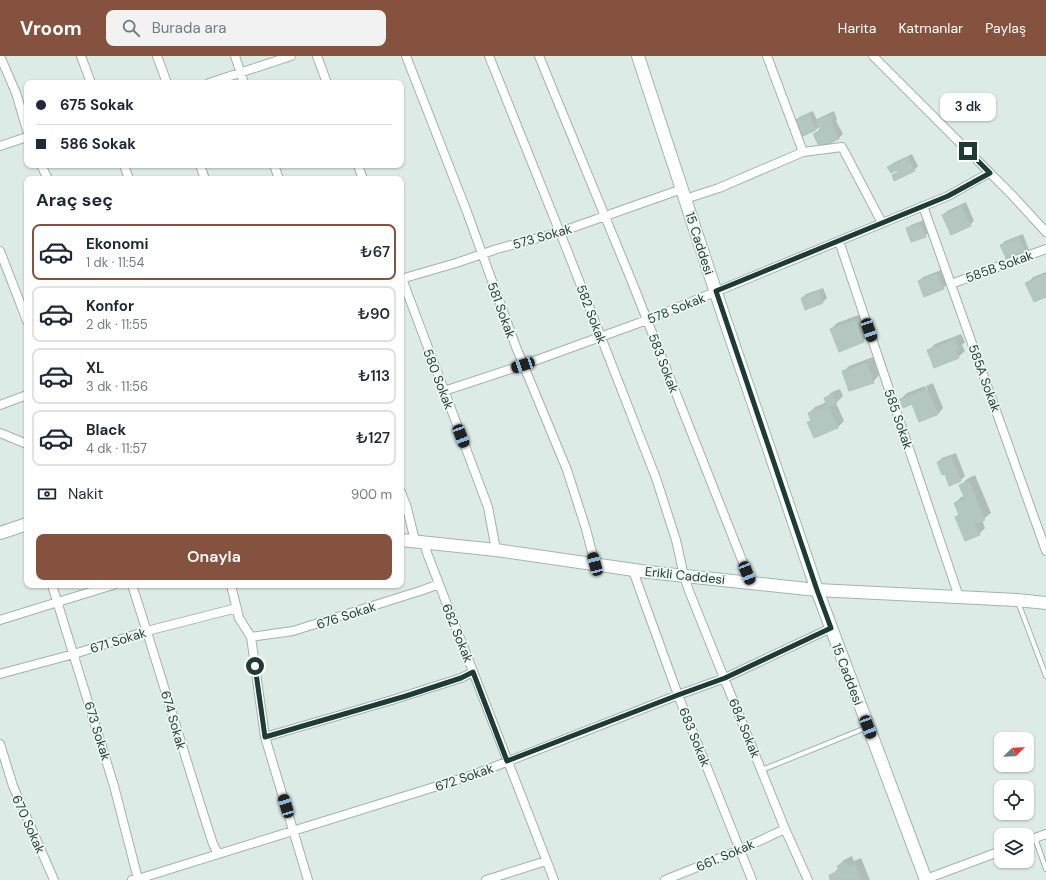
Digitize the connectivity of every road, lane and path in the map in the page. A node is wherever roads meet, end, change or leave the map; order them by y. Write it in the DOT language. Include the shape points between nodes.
graph roads {
  1 [pos="0,56"];
  2 [pos="81,56"];
  3 [pos="157,56"];
  4 [pos="234,56"];
  5 [pos="291,56"];
  6 [pos="317,56"];
  7 [pos="406,56"];
  8 [pos="489,56"];
  9 [pos="539,56"];
  10 [pos="638,56"];
  11 [pos="767,56"];
  12 [pos="873,56"];
  13 [pos="241,73"];
  14 [pos="90,80"];
  15 [pos="166,80"];
  16 [pos="219,80"];
  17 [pos="243,80"];
  18 [pos="326,80"];
  19 [pos="24,120"];
  20 [pos="24,138"];
  21 [pos="0,146"];
  22 [pos="803,152"];
  23 [pos="990,173"];
  24 [pos="684,194"];
  25 [pos="923,206"];
  26 [pos="605,217"];
  27 [pos="882,223"];
  28 [pos="560,232"];
  29 [pos="1046,232"];
  30 [pos="839,241"];
  31 [pos="1046,249"];
  32 [pos="0,251"];
  33 [pos="482,253"];
  34 [pos="404,277"];
  35 [pos="951,284"];
  36 [pos="404,286"];
  37 [pos="716,291"];
  38 [pos="24,313"];
  39 [pos="647,320"];
  40 [pos="601,337"];
  41 [pos="523,365"];
  42 [pos="444,391"];
  43 [pos="24,396"];
  44 [pos="0,405"];
  45 [pos="0,433"];
  46 [pos="24,443"];
  47 [pos="404,500"];
  48 [pos="24,525"];
  49 [pos="0,533"];
  50 [pos="404,540"];
  51 [pos="420,542"];
  52 [pos="496,550"];
  53 [pos="1046,551"];
  54 [pos="595,564"];
  55 [pos="633,570"];
  56 [pos="684,576"];
  57 [pos="751,583"];
  58 [pos="439,584"];
  59 [pos="53,588"];
  60 [pos="103,588"];
  61 [pos="133,588"];
  62 [pos="231,588"];
  63 [pos="817,590"];
  64 [pos="959,597"];
  65 [pos="1017,600"];
  66 [pos="58,601"];
  67 [pos="1046,603"];
  68 [pos="237,608"];
  69 [pos="0,620"];
  70 [pos="831,628"];
  71 [pos="147,631"];
  72 [pos="251,637"];
  73 [pos="74,654"];
  74 [pos="473,672"];
  75 [pos="0,674"];
  76 [pos="1046,676"];
  77 [pos="725,678"];
  78 [pos="678,695"];
  79 [pos="868,727"];
  80 [pos="265,737"];
  81 [pos="0,744"];
  82 [pos="507,761"];
  83 [pos="762,770"];
  84 [pos="785,829"];
  85 [pos="294,831"];
  86 [pos="1046,834"];
  87 [pos="1034,838"];
  88 [pos="1034,845"];
  89 [pos="740,850"];
  90 [pos="218,854"];
  91 [pos="994,854"];
  92 [pos="546,861"];
  93 [pos="1046,869"];
  94 [pos="926,879"];
  95 [pos="54,880"];
  96 [pos="135,880"];
  97 [pos="308,880"];
  98 [pos="486,880"];
  99 [pos="554,880"];
  100 [pos="665,880"];
  101 [pos="752,880"];
  102 [pos="808,880"];
  1 -- 19 [label="street"];
  2 -- 14 [label="street"];
  3 -- 15 [label="street"];
  4 -- 13 [label="street"];
  5 -- 13 [label="street"];
  6 -- 18 [label="street"];
  7 -- 33 [label="street, 581 Sokak"];
  8 -- 28 [label="street, 582 Sokak"];
  9 -- 26 [label="street, 583 Sokak"];
  10 -- 24 [label="street, 15 Caddesi"];
  11 -- 22 [label="street"];
  12 -- 23 [label="street"];
  13 -- 16 [label="street"];
  13 -- 17 [label="street"];
  20 -- 21 [label="street"];
  22 -- 24 [label="street, 573 Sokak" via="719,188"];
  22 -- 27 [label="street, 573 Sokak" via="842,147"];
  23 -- 25 [label="street, 578 Sokak" via="948,196"];
  23 -- 29 [label="street"];
  24 -- 26 [label="street, 573 Sokak"];
  24 -- 37 [label="street, 15 Caddesi"];
  25 -- 27 [label="street, 578 Sokak"];
  25 -- 35 [label="street, 585A Sokak"];
  26 -- 28 [label="street, 573 Sokak"];
  26 -- 39 [label="street, 583 Sokak"];
  27 -- 30 [label="street, 578 Sokak"];
  28 -- 33 [label="street, 573 Sokak"];
  28 -- 40 [label="street, 582 Sokak"];
  30 -- 37 [label="street, 578 Sokak"];
  30 -- 64 [label="street, 585 Sokak"];
  31 -- 35 [label="street, 585B Sokak"];
  32 -- 38 [label="street"];
  33 -- 34 [label="street, 573 Sokak"];
  33 -- 41 [label="street, 581 Sokak"];
  35 -- 53 [label="street, 585A Sokak"];
  36 -- 42 [label="street, 580 Sokak"];
  37 -- 39 [label="street, 578 Sokak"];
  37 -- 63 [label="street, 15 Caddesi"];
  39 -- 40 [label="street, 578 Sokak"];
  39 -- 57 [label="street, 583 Sokak"];
  40 -- 41 [label="street, 578 Sokak"];
  40 -- 56 [label="street, 582 Sokak" via="656,478 676,540"];
  41 -- 42 [label="street, 578 Sokak"];
  41 -- 54 [label="street, 581 Sokak" via="567,470"];
  42 -- 52 [label="street, 580 Sokak" via="488,507"];
  43 -- 44 [label="street"];
  45 -- 46 [label="street"];
  47 -- 51 [label="street, 682 Sokak"];
  48 -- 49 [label="street"];
  50 -- 51 [label="street, Erikli Caddesi"];
  51 -- 52 [label="street, Erikli Caddesi"];
  51 -- 58 [label="street, 682 Sokak"];
  52 -- 54 [label="street, Erikli Caddesi"];
  54 -- 55 [label="street, Erikli Caddesi"];
  55 -- 56 [label="street, Erikli Caddesi"];
  55 -- 78 [label="street, 683 Sokak"];
  56 -- 57 [label="street, Erikli Caddesi"];
  56 -- 77 [label="street, 684 Sokak"];
  57 -- 63 [label="street, Erikli Caddesi"];
  58 -- 72 [label="street, 676 Sokak" via="293,631"];
  58 -- 74 [label="street, 682 Sokak"];
  59 -- 66 [label="street, 673 Sokak"];
  60 -- 66 [label="street"];
  61 -- 71 [label="street, 674 Sokak"];
  62 -- 68 [label="street"];
  63 -- 64 [label="street, Erikli Caddesi"];
  63 -- 70 [label="street, 15 Caddesi"];
  64 -- 65 [label="street, Erikli Caddesi"];
  65 -- 67 [label="street, Erikli Caddesi"];
  65 -- 76 [label="lane"];
  66 -- 69 [label="street"];
  66 -- 73 [label="street, 673 Sokak"];
  68 -- 71 [label="street, 671 Sokak"];
  68 -- 72 [label="street" via="239,618"];
  70 -- 77 [label="street, 672 Sokak"];
  70 -- 79 [label="street, 15 Caddesi"];
  71 -- 73 [label="street, 671 Sokak"];
  71 -- 90 [label="street, 674 Sokak" via="188,768"];
  72 -- 80 [label="street"];
  73 -- 75 [label="street, 671 Sokak"];
  73 -- 96 [label="street, 673 Sokak" via="114,786"];
  74 -- 80 [label="street" via="399,698"];
  74 -- 82 [label="street, 682 Sokak"];
  77 -- 78 [label="street, 672 Sokak"];
  77 -- 83 [label="street, 684 Sokak"];
  78 -- 82 [label="street, 672 Sokak"];
  78 -- 89 [label="street, 683 Sokak"];
  79 -- 83 [label="lane"];
  79 -- 94 [label="street, 15 Caddesi"];
  80 -- 85 [label="street"];
  81 -- 95 [label="street, 670 Sokak" via="12,786"];
  82 -- 85 [label="street, 672 Sokak" via="472,775"];
  82 -- 92 [label="street, 682 Sokak"];
  83 -- 84 [label="street, 684 Sokak"];
  84 -- 89 [label="street, 661. Sokak"];
  84 -- 102 [label="street, 684 Sokak"];
  85 -- 90 [label="street, 672 Sokak"];
  85 -- 97 [label="street"];
  86 -- 87 [label="street"];
  88 -- 93 [label="lane"];
  89 -- 100 [label="street, 661. Sokak"];
  89 -- 101 [label="street, 683 Sokak"];
  90 -- 96 [label="street, 672 Sokak"];
  91 -- 94 [label="street"];
  92 -- 98 [label="street"];
  92 -- 99 [label="street, 682 Sokak"];
}
